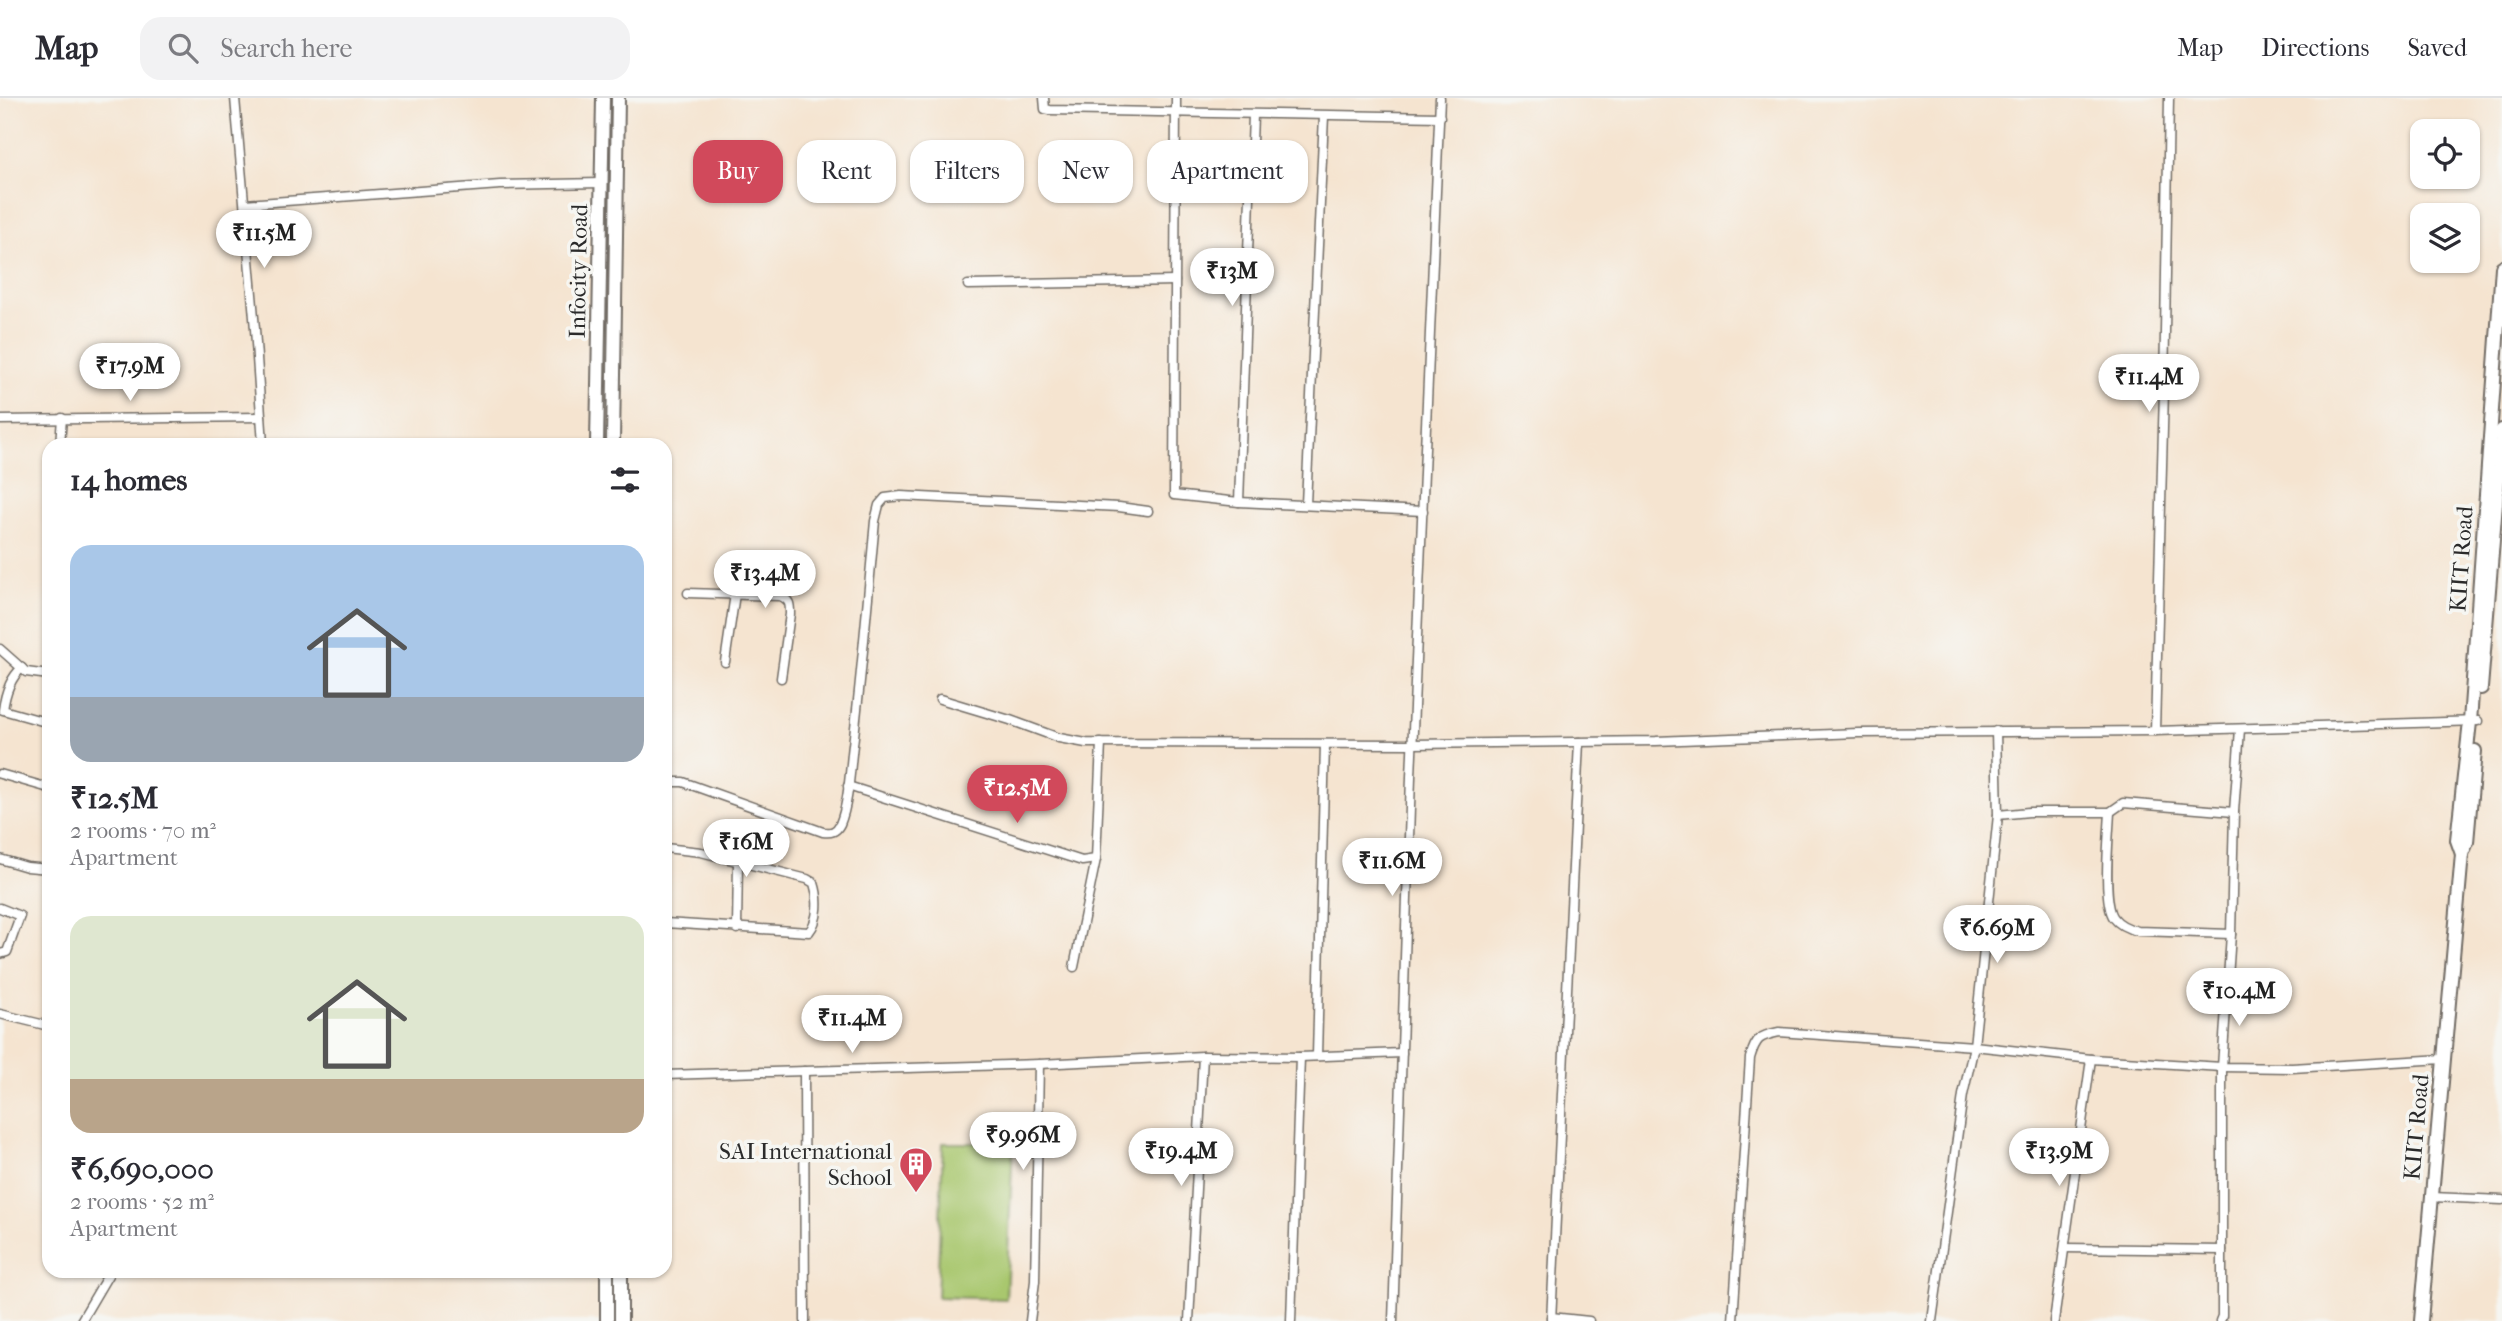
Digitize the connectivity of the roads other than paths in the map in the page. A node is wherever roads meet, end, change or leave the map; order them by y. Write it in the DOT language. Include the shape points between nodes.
graph roads {
  1 [pos="235,98"];
  2 [pos="603,98"];
  3 [pos="618,98"];
  4 [pos="1044,98"];
  5 [pos="1176,98"];
  6 [pos="1440,98"];
  7 [pos="2169,98"];
  8 [pos="1176,112"];
  9 [pos="1254,116"];
  10 [pos="1324,116"];
  11 [pos="1440,117"];
  12 [pos="601,183"];
  13 [pos="245,205"];
  14 [pos="2502,267"];
  15 [pos="1175,281"];
  16 [pos="2501,283"];
  17 [pos="968,285"];
  18 [pos="261,417"];
  19 [pos="62,418"];
  20 [pos="0,420"];
  21 [pos="2502,430"];
  22 [pos="60,438"];
  23 [pos="263,438"];
  24 [pos="597,438"];
  25 [pos="613,438"];
  26 [pos="1238,502"];
  27 [pos="1306,504"];
  28 [pos="1423,511"];
  29 [pos="1148,512"];
  30 [pos="688,593"];
  31 [pos="735,594"];
  32 [pos="0,649"];
  33 [pos="725,662"];
  34 [pos="22,668"];
  35 [pos="42,674"];
  36 [pos="781,678"];
  37 [pos="940,699"];
  38 [pos="2,711"];
  39 [pos="42,721"];
  40 [pos="2474,722"];
  41 [pos="2241,729"];
  42 [pos="1996,731"];
  43 [pos="2155,731"];
  44 [pos="1579,742"];
  45 [pos="1101,743"];
  46 [pos="1325,744"];
  47 [pos="1412,744"];
  48 [pos="0,774"];
  49 [pos="672,782"];
  50 [pos="848,786"];
  51 [pos="42,787"];
  52 [pos="2110,812"];
  53 [pos="2234,812"];
  54 [pos="1998,815"];
  55 [pos="672,849"];
  56 [pos="0,859"];
  57 [pos="1096,859"];
  58 [pos="738,862"];
  59 [pos="42,868"];
  60 [pos="0,908"];
  61 [pos="672,924"];
  62 [pos="737,929"];
  63 [pos="2231,934"];
  64 [pos="0,954"];
  65 [pos="1074,967"];
  66 [pos="0,1014"];
  67 [pos="42,1024"];
  68 [pos="1974,1046"];
  69 [pos="1402,1053"];
  70 [pos="1202,1056"];
  71 [pos="1317,1056"];
  72 [pos="1300,1057"];
  73 [pos="2091,1059"];
  74 [pos="2443,1059"];
  75 [pos="1039,1064"];
  76 [pos="2222,1067"];
  77 [pos="804,1071"];
  78 [pos="672,1075"];
  79 [pos="2431,1196"];
  80 [pos="2502,1200"];
  81 [pos="2065,1248"];
  82 [pos="2222,1250"];
  83 [pos="106,1278"];
  84 [pos="607,1278"];
  85 [pos="621,1278"];
  86 [pos="1551,1319"];
  87 [pos="81,1321"];
  88 [pos="607,1321"];
  89 [pos="621,1321"];
  90 [pos="805,1321"];
  91 [pos="1030,1321"];
  92 [pos="1189,1321"];
  93 [pos="1291,1321"];
  94 [pos="1393,1321"];
  95 [pos="1589,1321"];
  96 [pos="1733,1321"];
  97 [pos="1932,1321"];
  98 [pos="2054,1321"];
  99 [pos="2220,1321"];
  100 [pos="2421,1321"];
  1 -- 13 [label="street"];
  2 -- 12 [label="main road, Infocity Road"];
  3 -- 25 [label="main road, Infocity Road"];
  4 -- 8 [label="street" via="1045,109 1050,110"];
  5 -- 8 [label="street"];
  6 -- 11 [label="street"];
  7 -- 43 [label="street"];
  8 -- 9 [label="street"];
  8 -- 15 [label="street"];
  9 -- 10 [label="street"];
  9 -- 26 [label="street"];
  10 -- 11 [label="street"];
  10 -- 27 [label="street"];
  11 -- 28 [label="street"];
  12 -- 13 [label="street" via="500,185"];
  12 -- 24 [label="main road, Infocity Road"];
  13 -- 18 [label="street"];
  14 -- 16 [label="main road, KIIT Road"];
  15 -- 17 [label="street"];
  15 -- 26 [label="street" via="1174,495"];
  16 -- 40 [label="main road, KIIT Road"];
  18 -- 19 [label="street"];
  18 -- 23 [label="street"];
  19 -- 20 [label="street"];
  19 -- 22 [label="street"];
  21 -- 40 [label="main road, KIIT Road"];
  26 -- 27 [label="street"];
  27 -- 28 [label="street"];
  28 -- 47 [label="street"];
  29 -- 50 [label="street" via="885,498 874,521"];
  30 -- 31 [label="street"];
  31 -- 33 [label="street"];
  31 -- 36 [label="street" via="787,598"];
  32 -- 34 [label="street"];
  34 -- 35 [label="street"];
  34 -- 38 [label="street" via="15,674"];
  37 -- 45 [label="street" via="1059,738"];
  38 -- 39 [label="street"];
  40 -- 41 [label="street"];
  40 -- 74 [label="main road, KIIT Road" via="2467,842 2462,854"];
  41 -- 43 [label="street"];
  41 -- 53 [label="street"];
  42 -- 43 [label="street"];
  42 -- 44 [label="street"];
  42 -- 54 [label="street"];
  44 -- 47 [label="street"];
  44 -- 86 [label="street"];
  45 -- 46 [label="street"];
  45 -- 57 [label="street"];
  46 -- 47 [label="street"];
  46 -- 71 [label="street"];
  47 -- 69 [label="street"];
  48 -- 51 [label="street"];
  49 -- 50 [label="street" via="830,833 841,823"];
  50 -- 57 [label="street" via="1082,861"];
  52 -- 53 [label="street" via="2123,803"];
  52 -- 54 [label="street"];
  52 -- 63 [label="street" via="2107,895 2113,917 2125,928 2138,931"];
  53 -- 63 [label="street"];
  54 -- 68 [label="street"];
  55 -- 58 [label="street"];
  56 -- 59 [label="street"];
  57 -- 65 [label="street"];
  58 -- 62 [label="street"];
  58 -- 62 [label="street" via="814,883 816,921 809,932 800,933"];
  60 -- 64 [label="street" via="20,916 7,952"];
  61 -- 62 [label="street"];
  63 -- 76 [label="street"];
  66 -- 67 [label="street"];
  68 -- 73 [label="street"];
  68 -- 96 [label="street" via="1779,1032 1755,1041 1750,1058"];
  68 -- 97 [label="street" via="1962,1095"];
  69 -- 71 [label="street"];
  69 -- 94 [label="street"];
  70 -- 72 [label="street"];
  70 -- 75 [label="street"];
  70 -- 92 [label="street"];
  71 -- 72 [label="street"];
  72 -- 93 [label="street"];
  73 -- 76 [label="street"];
  73 -- 81 [label="street"];
  74 -- 76 [label="street" via="2292,1068"];
  74 -- 79 [label="main road, KIIT Road"];
  75 -- 77 [label="street"];
  75 -- 91 [label="street" via="1035,1281"];
  76 -- 82 [label="street"];
  77 -- 78 [label="street"];
  77 -- 90 [label="street"];
  79 -- 80 [label="street"];
  79 -- 100 [label="main road, KIIT Road"];
  81 -- 82 [label="street"];
  81 -- 98 [label="street"];
  82 -- 99 [label="street"];
  83 -- 87 [label="street"];
  84 -- 88 [label="main road"];
  85 -- 89 [label="main road"];
  86 -- 95 [label="street"];
}
